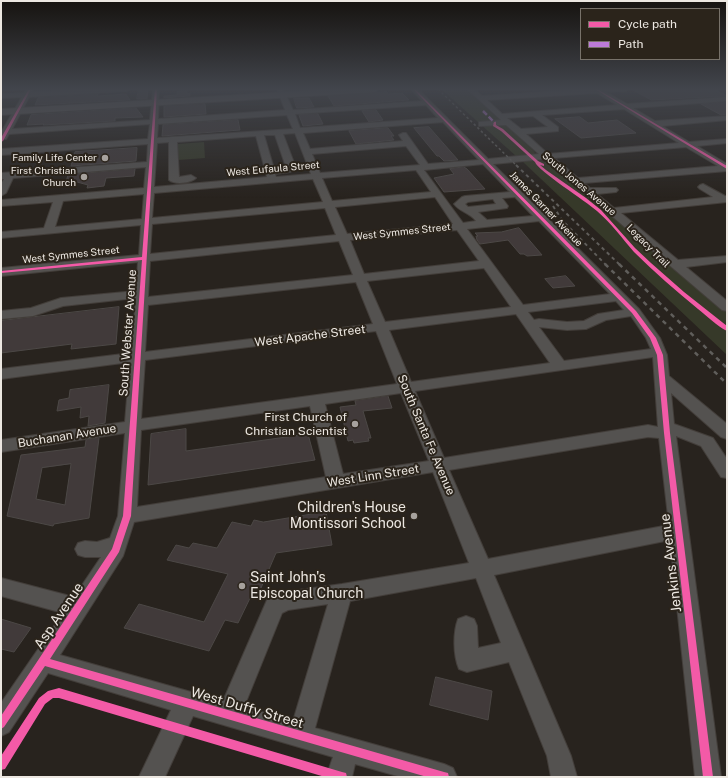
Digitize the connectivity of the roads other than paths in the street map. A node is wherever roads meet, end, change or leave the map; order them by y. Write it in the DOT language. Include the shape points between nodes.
graph roads {
  1 [pos="89,125"];
  2 [pos="154,125"];
  3 [pos="296,125"];
  4 [pos="366,125"];
  5 [pos="396,125"];
  6 [pos="450,125"];
  7 [pos="511,125"];
  8 [pos="534,125"];
  9 [pos="550,125"];
  10 [pos="655,125"];
  11 [pos="357,126"];
  12 [pos="298,130"];
  13 [pos="540,130"];
  14 [pos="4,131"];
  15 [pos="278,132"];
  16 [pos="519,132"];
  17 [pos="259,134"];
  18 [pos="173,140"];
  19 [pos="1,141"];
  20 [pos="152,141"];
  21 [pos="727,141"];
  22 [pos="409,144"];
  23 [pos="687,144"];
  24 [pos="370,147"];
  25 [pos="620,150"];
  26 [pos="1,152"];
  27 [pos="307,152"];
  28 [pos="546,156"];
  29 [pos="632,160"];
  30 [pos="486,162"];
  31 [pos="150,164"];
  32 [pos="422,167"];
  33 [pos="727,168"];
  34 [pos="5,176"];
  35 [pos="271,176"];
  36 [pos="317,176"];
  37 [pos="576,181"];
  38 [pos="197,182"];
  39 [pos="703,187"];
  40 [pos="611,189"];
  41 [pos="148,190"];
  42 [pos="588,191"];
  43 [pos="1,193"];
  44 [pos="519,194"];
  45 [pos="495,196"];
  46 [pos="59,198"];
  47 [pos="440,198"];
  48 [pos="465,199"];
  49 [pos="721,200"];
  50 [pos="1,203"];
  51 [pos="329,204"];
  52 [pos="466,210"];
  53 [pos="727,210"];
  54 [pos="611,211"];
  55 [pos="541,218"];
  56 [pos="146,221"];
  57 [pos="484,224"];
  58 [pos="460,226"];
  59 [pos="49,230"];
  60 [pos="1,235"];
  61 [pos="342,238"];
  62 [pos="144,258"];
  63 [pos="727,259"];
  64 [pos="487,264"];
  65 [pos="676,264"];
  66 [pos="1,272"];
  67 [pos="359,278"];
  68 [pos="619,297"];
  69 [pos="141,298"];
  70 [pos="727,307"];
  71 [pos="524,309"];
  72 [pos="634,312"];
  73 [pos="1,315"];
  74 [pos="535,324"];
  75 [pos="380,327"];
  76 [pos="658,350"];
  77 [pos="138,356"];
  78 [pos="560,366"];
  79 [pos="1,374"];
  80 [pos="663,378"];
  81 [pos="406,387"];
  82 [pos="316,400"];
  83 [pos="133,426"];
  84 [pos="667,430"];
  85 [pos="726,432"];
  86 [pos="707,442"];
  87 [pos="1,446"];
  88 [pos="439,465"];
  89 [pos="727,472"];
  90 [pos="336,482"];
  91 [pos="127,516"];
  92 [pos="679,531"];
  93 [pos="118,544"];
  94 [pos="85,548"];
  95 [pos="481,569"];
  96 [pos="1,587"];
  97 [pos="342,594"];
  98 [pos="79,608"];
  99 [pos="466,626"];
  100 [pos="515,650"];
  101 [pos="43,661"];
  102 [pos="187,703"];
  103 [pos="229,715"];
  104 [pos="1,724"];
  105 [pos="301,736"];
  106 [pos="347,750"];
  107 [pos="152,777"];
  108 [pos="339,777"];
  109 [pos="444,777"];
  110 [pos="564,777"];
  111 [pos="708,777"];
  1 -- 14 [label="street"];
  2 -- 20 [label="street, South Webster Avenue"];
  3 -- 12 [label="street, South Santa Fe Avenue"];
  4 -- 11 [label="street"];
  5 -- 22 [label="street"];
  6 -- 30 [label="street, James Garner Avenue"];
  7 -- 16 [label="street, South Jones Avenue"];
  8 -- 13 [label="street"];
  9 -- 13 [label="street" via="555,129"];
  10 -- 23 [label="street"];
  11 -- 12 [label="street"];
  11 -- 24 [label="street"];
  12 -- 15 [label="street"];
  12 -- 27 [label="street, South Santa Fe Avenue"];
  13 -- 16 [label="street"];
  14 -- 19 [label="street"];
  15 -- 17 [label="street"];
  15 -- 35 [label="street" via="291,168"];
  16 -- 28 [label="street, South Jones Avenue"];
  17 -- 18 [label="street"];
  17 -- 35 [label="street"];
  18 -- 20 [label="street"];
  18 -- 38 [label="street" via="174,180"];
  20 -- 26 [label="street"];
  20 -- 31 [label="street, South Webster Avenue"];
  21 -- 23 [label="street, West Eufaula Street"];
  22 -- 24 [label="street"];
  22 -- 32 [label="street"];
  23 -- 25 [label="street, West Eufaula Street"];
  23 -- 33 [label="street"];
  24 -- 27 [label="street" via="346,152"];
  25 -- 28 [label="street, West Eufaula Street"];
  25 -- 29 [label="street"];
  27 -- 36 [label="street, South Santa Fe Avenue"];
  28 -- 30 [label="street, West Eufaula Street"];
  28 -- 37 [label="street, South Jones Avenue"];
  30 -- 32 [label="street, West Eufaula Street"];
  30 -- 44 [label="street, James Garner Avenue"];
  31 -- 34 [label="street"];
  31 -- 41 [label="street, South Webster Avenue"];
  32 -- 36 [label="street, West Eufaula Street" via="356,170"];
  32 -- 47 [label="street"];
  33 -- 37 [label="street"];
  34 -- 43 [label="street"];
  35 -- 36 [label="street, West Eufaula Street"];
  35 -- 38 [label="street, West Eufaula Street"];
  36 -- 51 [label="street, South Santa Fe Avenue"];
  37 -- 42 [label="street, South Jones Avenue"];
  38 -- 41 [label="street, West Eufaula Street"];
  39 -- 49 [label="street"];
  40 -- 42 [label="street"];
  41 -- 46 [label="street, West Eufaula Street"];
  41 -- 56 [label="street, South Webster Avenue"];
  42 -- 54 [label="street, South Jones Avenue"];
  44 -- 45 [label="street"];
  44 -- 55 [label="street, James Garner Avenue"];
  45 -- 48 [label="street"];
  45 -- 52 [label="street" via="503,206"];
  46 -- 50 [label="street, West Eufaula Street"];
  46 -- 59 [label="street"];
  47 -- 48 [label="street"];
  47 -- 51 [label="street"];
  47 -- 58 [label="street"];
  48 -- 52 [label="street" via="459,204"];
  49 -- 53 [label="street"];
  49 -- 54 [label="street"];
  51 -- 56 [label="street"];
  51 -- 61 [label="street, South Santa Fe Avenue"];
  52 -- 57 [label="street" via="477,215"];
  54 -- 65 [label="street, South Jones Avenue"];
  55 -- 57 [label="street, West Symmes Street"];
  55 -- 68 [label="street, James Garner Avenue"];
  56 -- 59 [label="street"];
  56 -- 62 [label="street, South Webster Avenue"];
  57 -- 58 [label="street, West Symmes Street"];
  58 -- 61 [label="street, West Symmes Street"];
  58 -- 64 [label="street"];
  59 -- 60 [label="street"];
  61 -- 62 [label="street, West Symmes Street"];
  61 -- 67 [label="street, South Santa Fe Avenue"];
  62 -- 66 [label="street, West Symmes Street"];
  62 -- 69 [label="street, South Webster Avenue"];
  63 -- 65 [label="street"];
  64 -- 67 [label="street"];
  64 -- 71 [label="street"];
  65 -- 70 [label="street, South Jones Avenue"];
  67 -- 69 [label="street"];
  67 -- 75 [label="street, South Santa Fe Avenue"];
  68 -- 71 [label="street, West Apache Street"];
  68 -- 72 [label="street, James Garner Avenue"];
  69 -- 73 [label="street" via="61,302 33,312"];
  69 -- 77 [label="street, South Webster Avenue"];
  71 -- 74 [label="street"];
  71 -- 75 [label="street, West Apache Street"];
  72 -- 74 [label="street" via="598,319 586,325"];
  72 -- 76 [label="street, James Garner Avenue" via="649,332"];
  74 -- 78 [label="street"];
  75 -- 77 [label="street, West Apache Street"];
  75 -- 81 [label="street, South Santa Fe Avenue"];
  76 -- 78 [label="street, Buchanan Avenue"];
  76 -- 80 [label="street, Jenkins Avenue"];
  77 -- 79 [label="street, West Apache Street" via="43,374"];
  77 -- 83 [label="street, South Webster Avenue"];
  78 -- 81 [label="street, Buchanan Avenue"];
  80 -- 84 [label="street, Jenkins Avenue"];
  80 -- 85 [label="street"];
  81 -- 82 [label="street, Buchanan Avenue"];
  81 -- 88 [label="street, South Santa Fe Avenue"];
  82 -- 83 [label="street, Buchanan Avenue"];
  82 -- 90 [label="street"];
  83 -- 87 [label="street, Buchanan Avenue"];
  83 -- 91 [label="street, South Webster Avenue"];
  84 -- 86 [label="street, West Linn Street"];
  84 -- 88 [label="street, West Linn Street"];
  84 -- 92 [label="street, Jenkins Avenue"];
  85 -- 86 [label="street"];
  86 -- 89 [label="street"];
  88 -- 90 [label="street, West Linn Street"];
  88 -- 95 [label="street, South Santa Fe Avenue"];
  90 -- 91 [label="street, West Linn Street"];
  91 -- 93 [label="street, Asp Avenue"];
  92 -- 95 [label="street"];
  92 -- 111 [label="street, Jenkins Avenue"];
  93 -- 94 [label="street" via="97,550"];
  93 -- 98 [label="street, Asp Avenue"];
  95 -- 97 [label="street"];
  95 -- 100 [label="street, South Santa Fe Avenue"];
  96 -- 98 [label="street"];
  97 -- 103 [label="street" via="284,601 274,607"];
  97 -- 105 [label="street"];
  98 -- 101 [label="street, Asp Avenue"];
  99 -- 100 [label="street" via="467,661"];
  100 -- 110 [label="street, South Santa Fe Avenue" via="559,756"];
  101 -- 102 [label="street, West Duffy Street"];
  101 -- 104 [label="street, Asp Avenue"];
  102 -- 103 [label="street, West Duffy Street"];
  102 -- 107 [label="street"];
  103 -- 105 [label="street, West Duffy Street"];
  105 -- 106 [label="street, West Duffy Street"];
  106 -- 108 [label="street"];
  106 -- 109 [label="street, West Duffy Street"];
}
